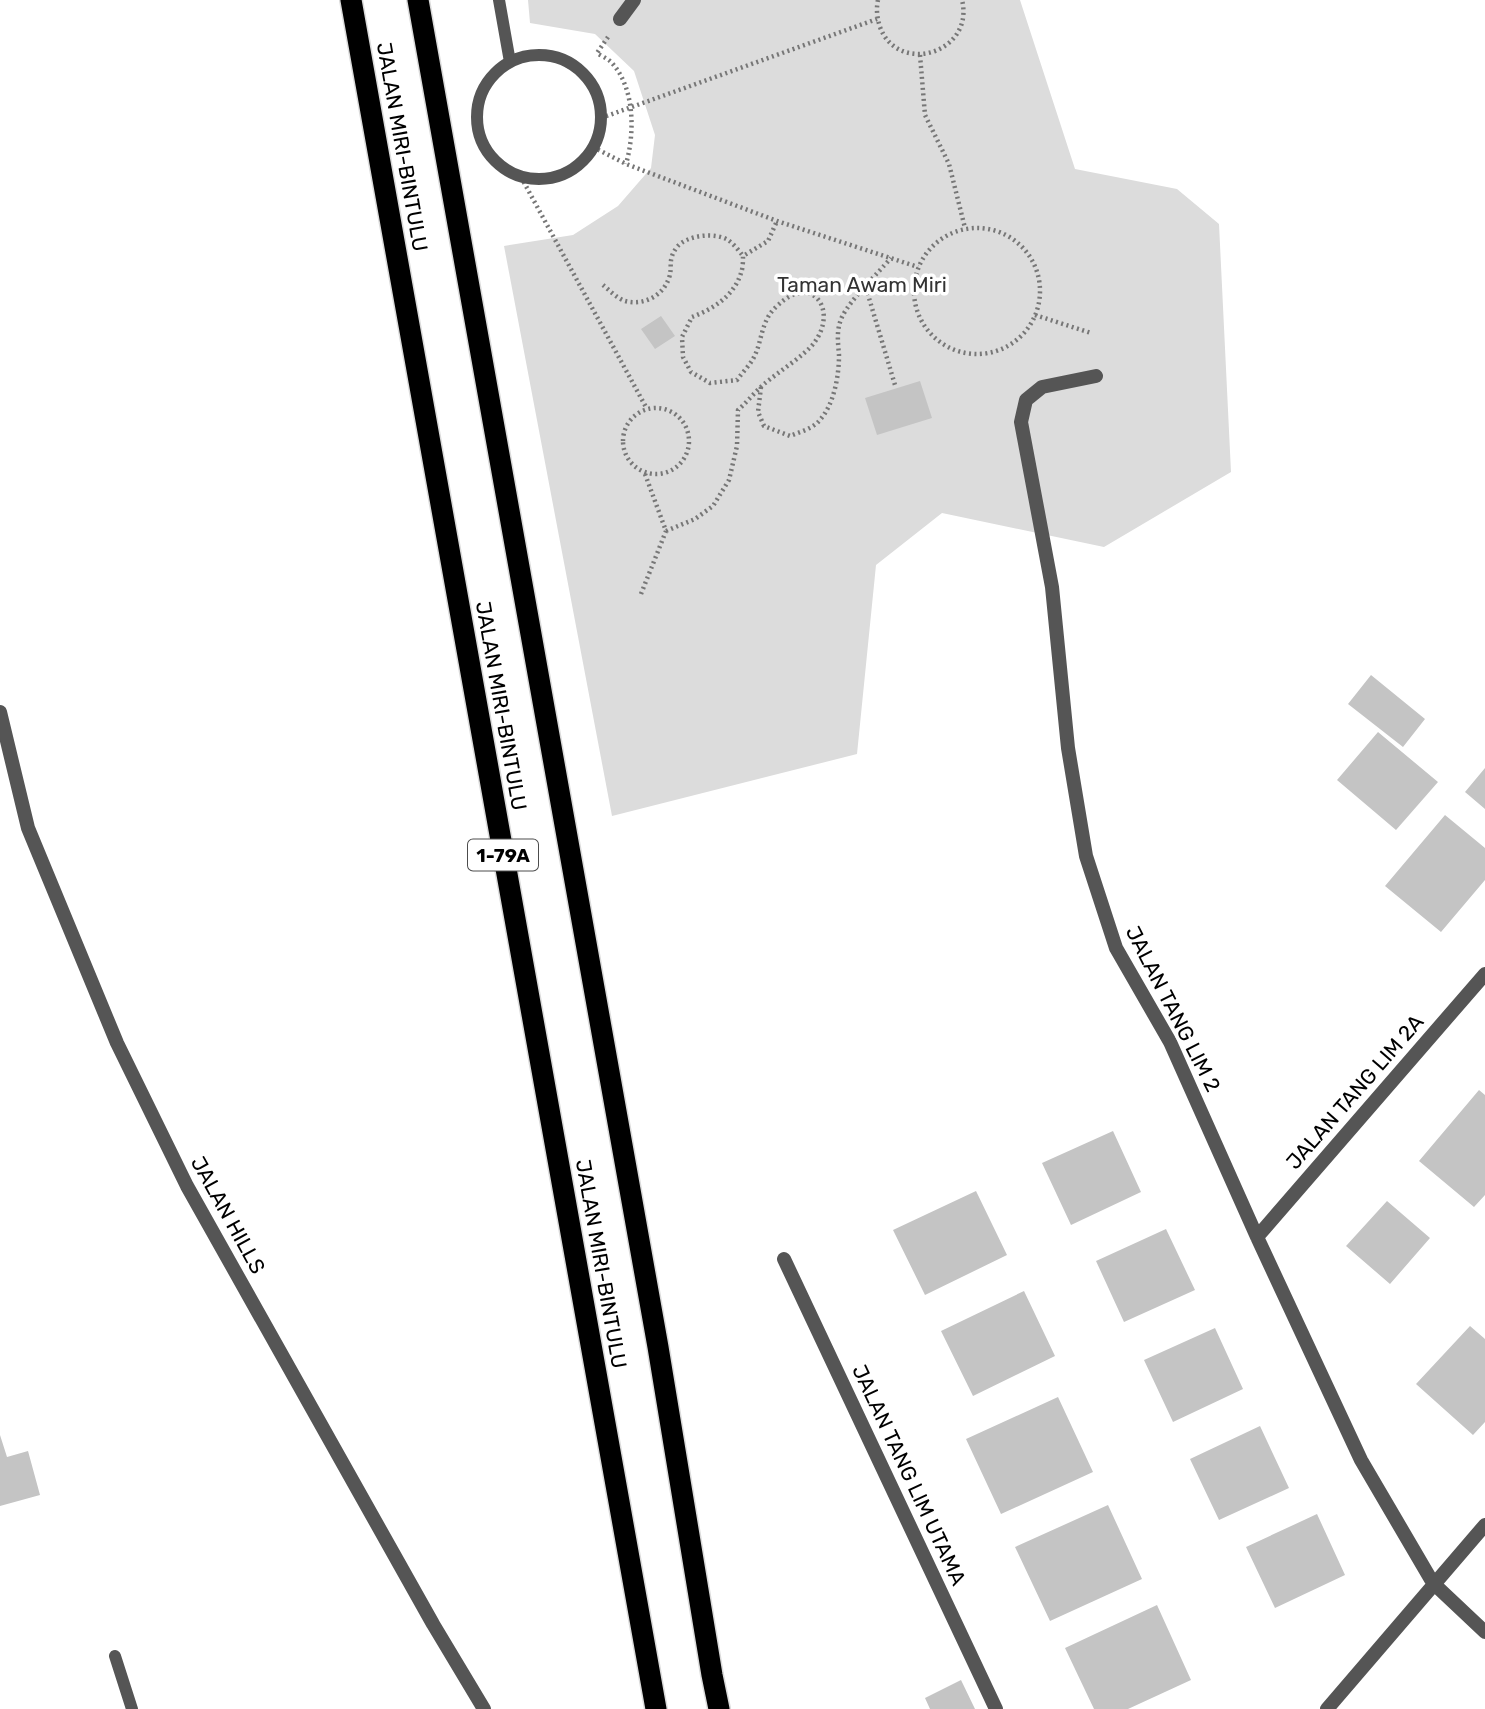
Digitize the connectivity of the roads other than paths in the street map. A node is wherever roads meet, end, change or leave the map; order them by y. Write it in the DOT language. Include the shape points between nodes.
graph roads {
  1 [pos="351,0"];
  2 [pos="418,0"];
  3 [pos="499,0"];
  4 [pos="634,0"];
  5 [pos="620,19"];
  6 [pos="510,62"];
  7 [pos="1096,376"];
  8 [pos="0,712"];
  9 [pos="1485,974"];
  10 [pos="1257,1237"];
  11 [pos="783,1259"];
  12 [pos="1485,1525"];
  13 [pos="1433,1583"];
  14 [pos="1485,1632"];
  15 [pos="115,1656"];
  16 [pos="132,1709"];
  17 [pos="484,1709"];
  18 [pos="656,1709"];
  19 [pos="719,1709"];
  20 [pos="996,1709"];
  21 [pos="1327,1709"];
  1 -- 18 [label="highway, JALAN MIRI-BINTULU / 1-79A"];
  2 -- 19 [label="highway, JALAN MIRI-BINTULU"];
  3 -- 6 [label="lane"];
  4 -- 5 [label="street"];
  6 -- 6 [label="lane" via="527,56 563,60 591,84 601,118 598,133 580,163 562,174 542,179 521,177 502,168 478,134 482,92 493,75"];
  7 -- 10 [label="street, JALAN TANG LIM 2" via="1042,387 1026,400 1020,422 1052,587 1068,748 1086,856 1116,948 1170,1042"];
  8 -- 17 [label="street, JALAN HILLS" via="28,828 117,1043 187,1186"];
  9 -- 10 [label="street, JALAN TANG LIM 2A"];
  10 -- 13 [label="street, JALAN TANG LIM 2" via="1361,1460"];
  11 -- 20 [label="street, JALAN TANG LIM UTAMA"];
  12 -- 13 [label="street"];
  13 -- 14 [label="street, JALAN TANG LIM 2"];
  13 -- 21 [label="street"];
  15 -- 16 [label="lane"];
}
